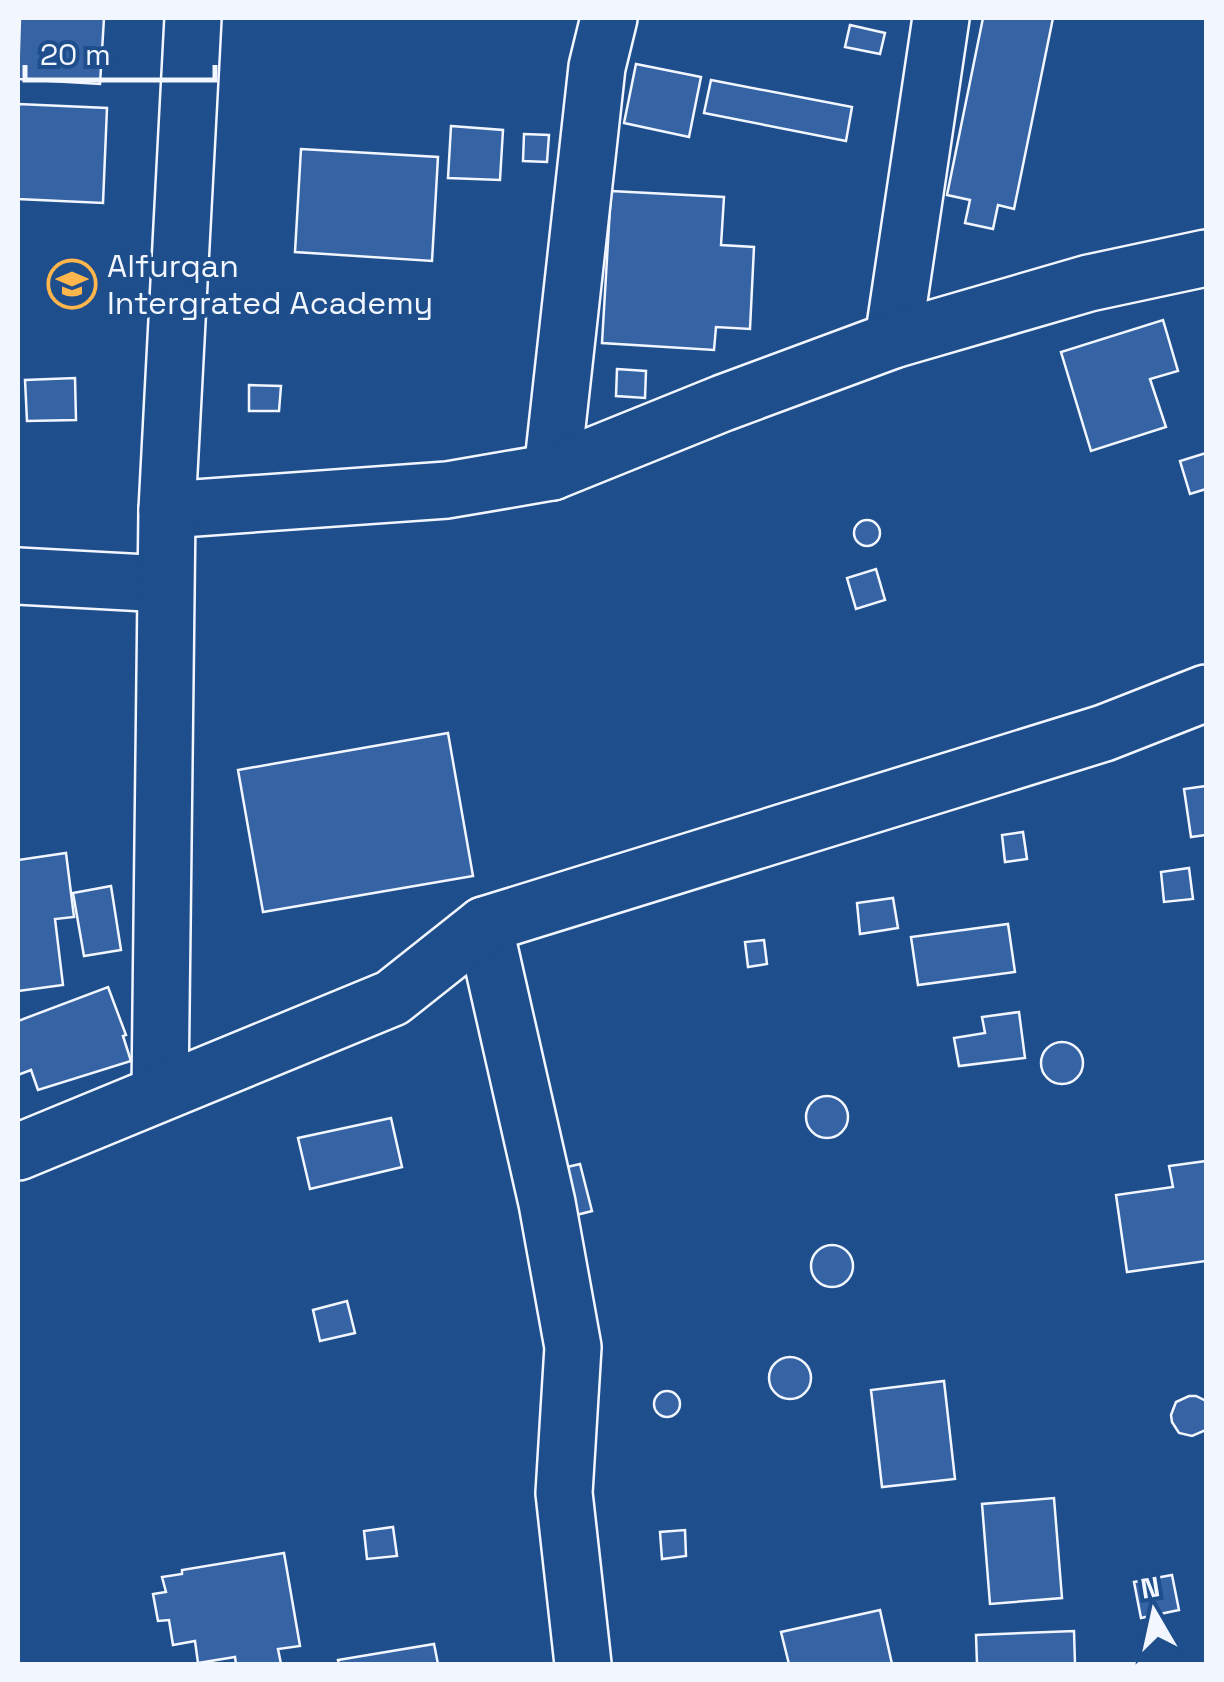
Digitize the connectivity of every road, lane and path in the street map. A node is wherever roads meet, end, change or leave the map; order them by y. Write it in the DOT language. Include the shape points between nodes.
graph roads {
  1 [pos="193,18"];
  2 [pos="609,18"];
  3 [pos="941,18"];
  4 [pos="1206,258"];
  5 [pos="893,340"];
  6 [pos="552,472"];
  7 [pos="167,510"];
  8 [pos="18,576"];
  9 [pos="166,584"];
  10 [pos="1206,693"];
  11 [pos="484,926"];
  12 [pos="160,1092"];
  13 [pos="18,1152"];
  14 [pos="583,1664"];
  1 -- 7 [label="street"];
  2 -- 6 [label="street" via="597,66"];
  3 -- 5 [label="street"];
  4 -- 5 [label="street" via="1089,283"];
  5 -- 6 [label="street"];
  6 -- 7 [label="street" via="446,490"];
  7 -- 9 [label="street"];
  8 -- 9 [label="street"];
  9 -- 12 [label="street"];
  10 -- 11 [label="street" via="1104,733"];
  11 -- 12 [label="street" via="392,998"];
  11 -- 14 [label="street" via="573,1347 564,1493"];
  12 -- 13 [label="street"];
}
